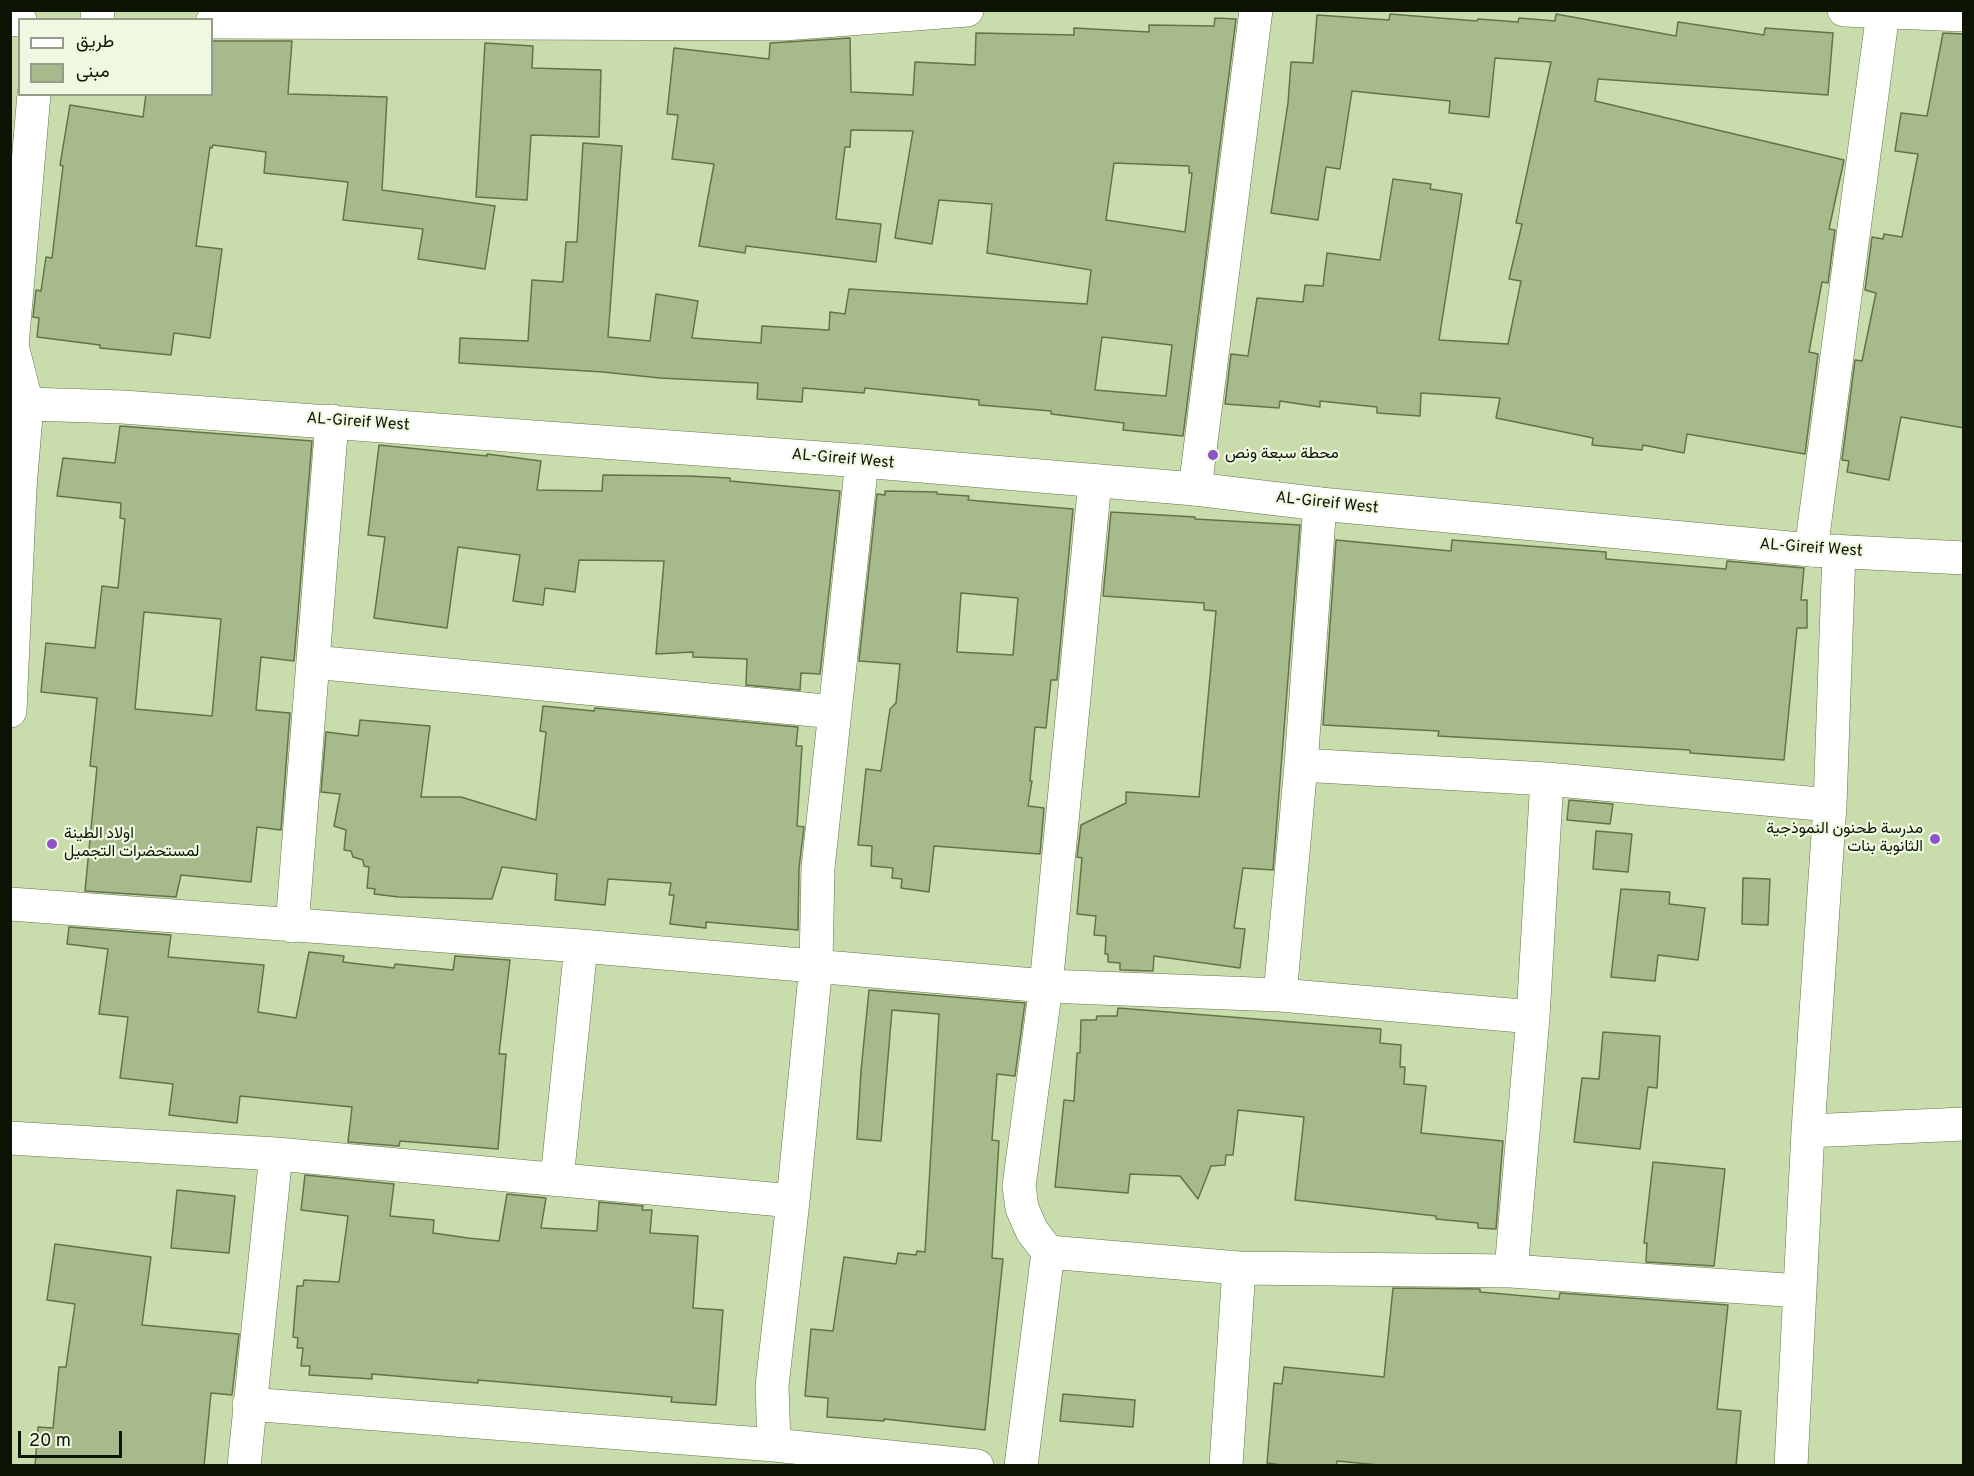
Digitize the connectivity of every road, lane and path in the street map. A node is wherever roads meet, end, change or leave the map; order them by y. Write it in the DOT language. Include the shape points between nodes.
graph roads {
  1 [pos="967,10"];
  2 [pos="1256,10"];
  3 [pos="1844,10"];
  4 [pos="1883,12"];
  5 [pos="1964,15"];
  6 [pos="550,17"];
  7 [pos="786,17"];
  8 [pos="213,22"];
  9 [pos="34,96"];
  10 [pos="27,404"];
  11 [pos="332,422"];
  12 [pos="862,461"];
  13 [pos="1095,481"];
  14 [pos="15,488"];
  15 [pos="1195,489"];
  16 [pos="1320,504"];
  17 [pos="1825,551"];
  18 [pos="1964,558"];
  19 [pos="313,662"];
  20 [pos="10,711"];
  21 [pos="835,712"];
  22 [pos="1301,765"];
  23 [pos="1547,779"];
  24 [pos="1830,805"];
  25 [pos="10,904"];
  26 [pos="292,926"];
  27 [pos="581,946"];
  28 [pos="816,965"];
  29 [pos="1046,986"];
  30 [pos="1280,995"];
  31 [pos="1533,1017"];
  32 [pos="1964,1124"];
  33 [pos="1808,1131"];
  34 [pos="10,1138"];
  35 [pos="276,1154"];
  36 [pos="557,1179"];
  37 [pos="793,1201"];
  38 [pos="1048,1252"];
  39 [pos="1239,1268"];
  40 [pos="1510,1271"];
  41 [pos="1800,1291"];
  42 [pos="249,1404"];
  43 [pos="774,1445"];
  44 [pos="244,1466"];
  45 [pos="977,1466"];
  46 [pos="1021,1466"];
  47 [pos="1226,1466"];
  48 [pos="1791,1466"];
  1 -- 7 [label="street"];
  2 -- 15 [label="street"];
  3 -- 4 [label="street"];
  4 -- 5 [label="street"];
  4 -- 17 [label="street"];
  6 -- 7 [label="street"];
  6 -- 8 [label="street"];
  9 -- 10 [label="street" via="12,346"];
  10 -- 11 [label="street, AL-Gireif West"];
  10 -- 14 [label="street"];
  11 -- 12 [label="street, AL-Gireif West"];
  11 -- 19 [label="street"];
  12 -- 13 [label="street, AL-Gireif West"];
  12 -- 21 [label="street"];
  13 -- 15 [label="street, AL-Gireif West"];
  13 -- 29 [label="street"];
  14 -- 20 [label="street"];
  15 -- 16 [label="street, AL-Gireif West"];
  16 -- 17 [label="street, AL-Gireif West"];
  16 -- 22 [label="street"];
  17 -- 18 [label="street, AL-Gireif West"];
  17 -- 24 [label="street"];
  19 -- 21 [label="street"];
  19 -- 26 [label="street"];
  21 -- 28 [label="street" via="818,868"];
  22 -- 23 [label="street"];
  22 -- 30 [label="street"];
  23 -- 24 [label="street"];
  23 -- 31 [label="street"];
  24 -- 33 [label="street"];
  25 -- 26 [label="street"];
  26 -- 27 [label="street"];
  27 -- 28 [label="street"];
  27 -- 36 [label="street"];
  28 -- 29 [label="street"];
  28 -- 37 [label="street"];
  29 -- 30 [label="street"];
  29 -- 38 [label="street" via="1019,1186 1022,1208 1032,1231"];
  30 -- 31 [label="street"];
  31 -- 40 [label="street"];
  32 -- 33 [label="street"];
  33 -- 41 [label="street"];
  34 -- 35 [label="street"];
  35 -- 36 [label="street"];
  35 -- 42 [label="street"];
  36 -- 37 [label="street"];
  37 -- 43 [label="street" via="772,1386"];
  38 -- 39 [label="street"];
  38 -- 46 [label="street"];
  39 -- 40 [label="street"];
  39 -- 47 [label="street"];
  40 -- 41 [label="street"];
  41 -- 48 [label="street"];
  42 -- 43 [label="street"];
  42 -- 44 [label="street"];
  43 -- 45 [label="street"];
}
